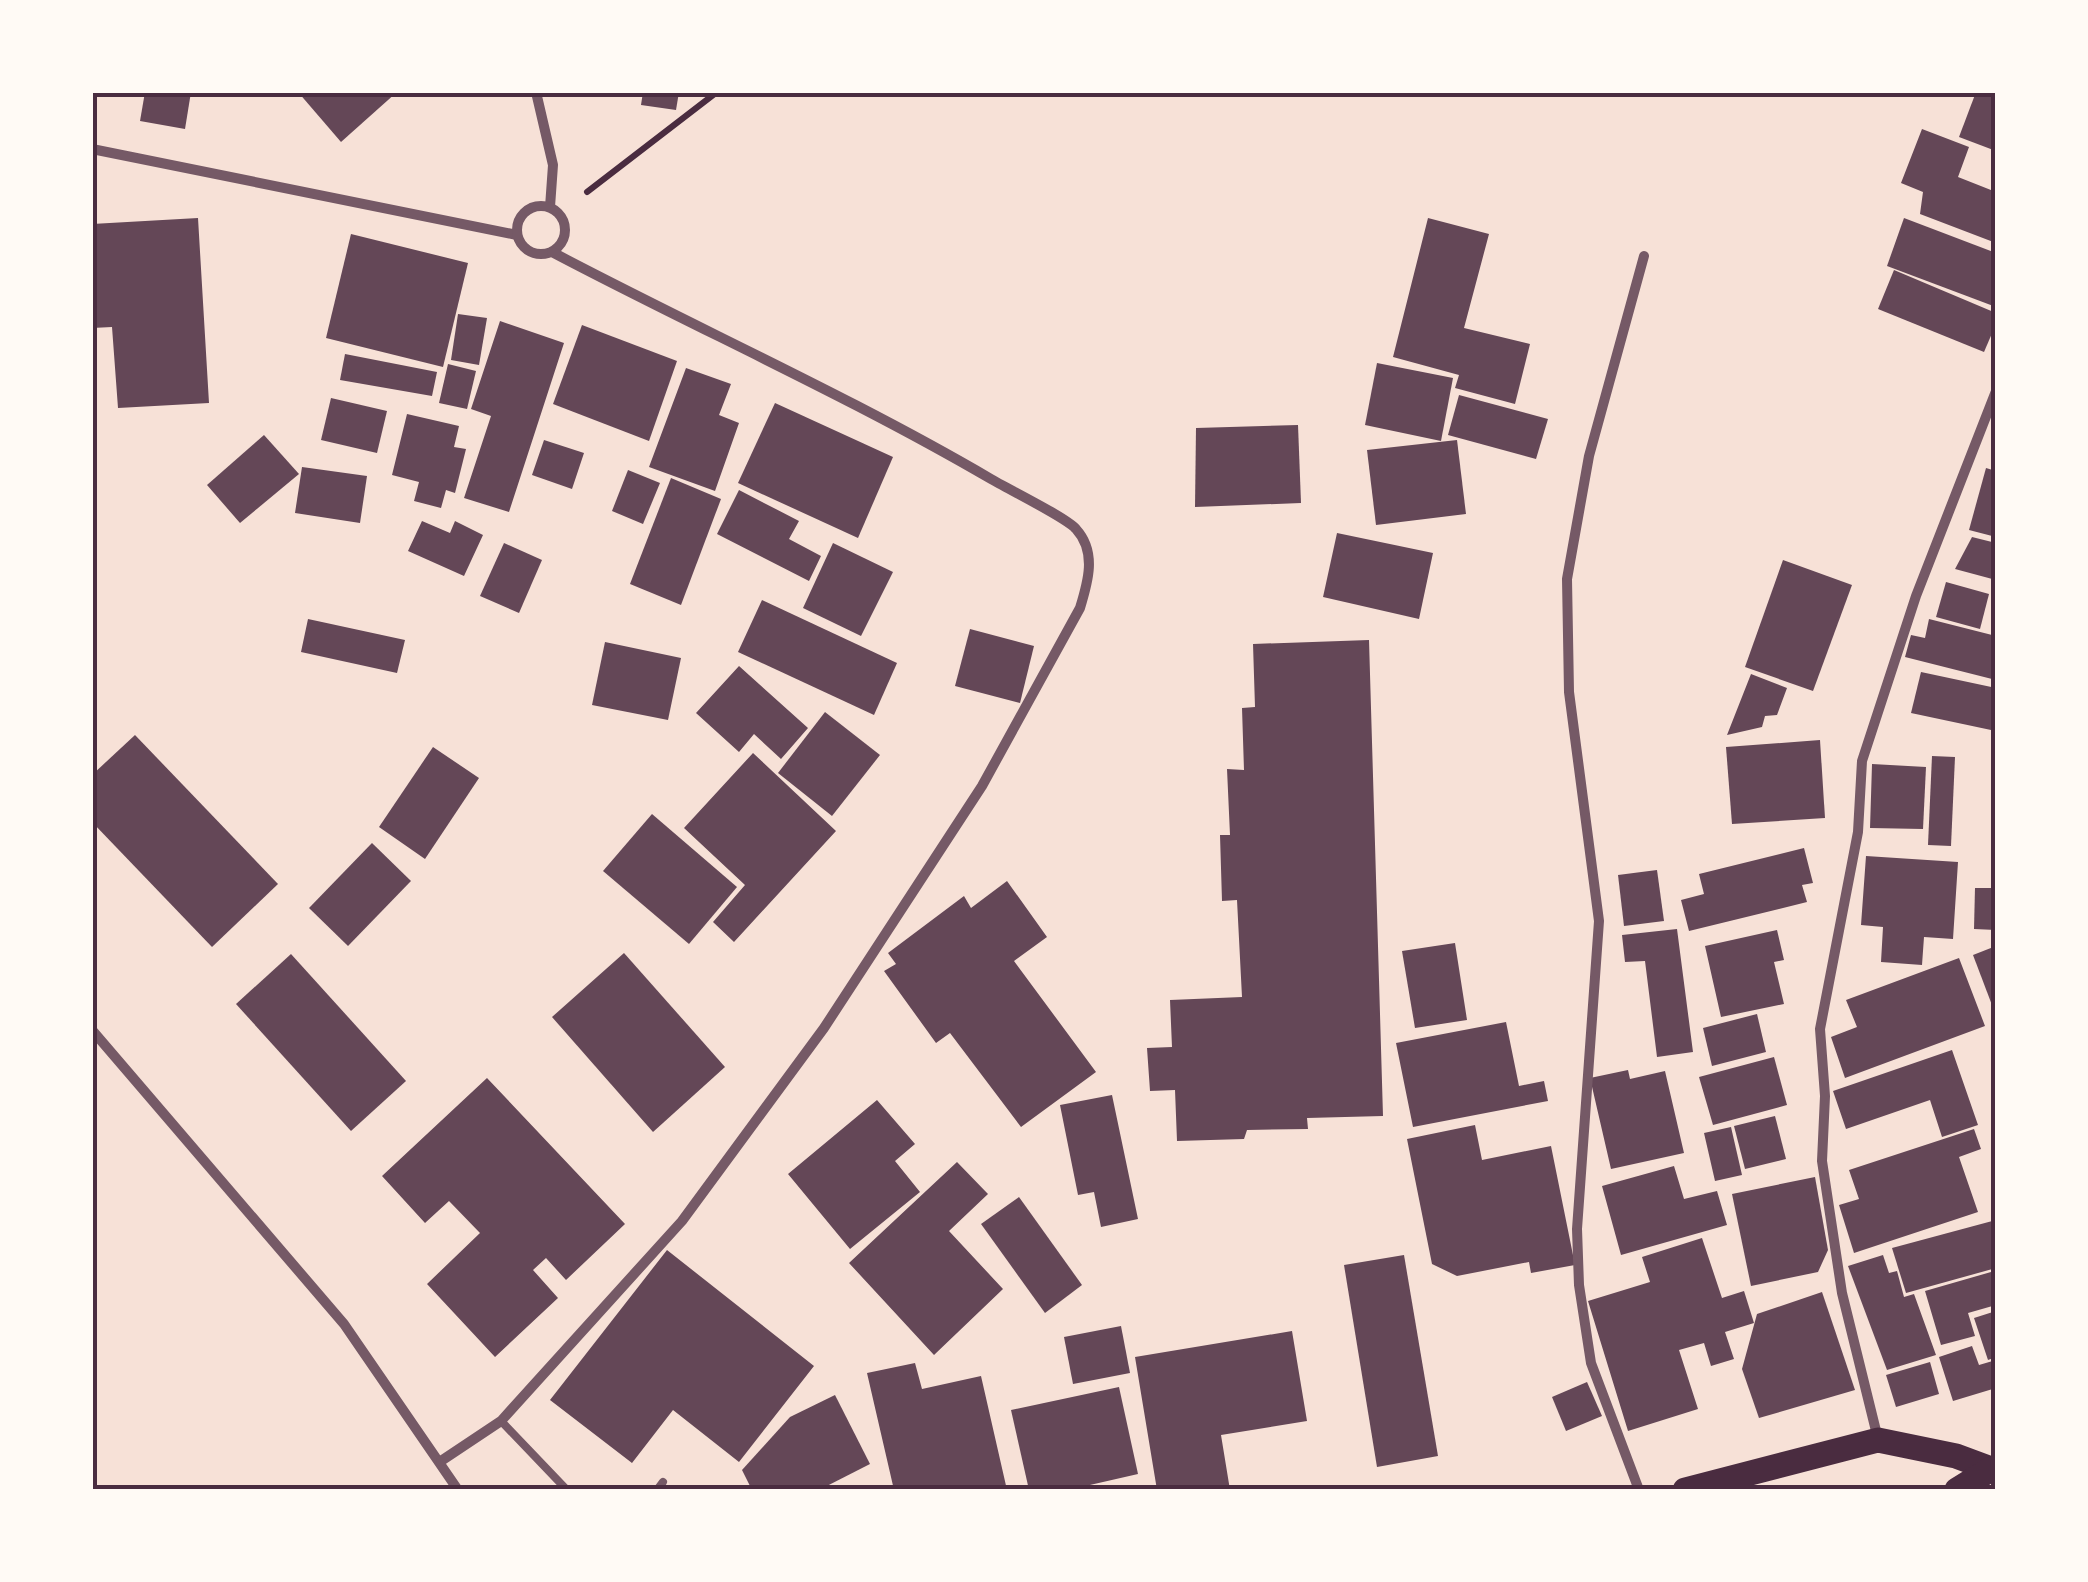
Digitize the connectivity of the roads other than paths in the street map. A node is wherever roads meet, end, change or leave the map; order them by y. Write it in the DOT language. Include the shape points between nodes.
graph roads {
  1 [pos="536,92"];
  2 [pos="92,149"];
  3 [pos="555,210"];
  4 [pos="518,235"];
  5 [pos="552,252"];
  6 [pos="1644,256"];
  7 [pos="1996,391"];
  8 [pos="92,1030"];
  9 [pos="502,1421"];
  10 [pos="1878,1440"];
  11 [pos="440,1461"];
  12 [pos="458,1490"];
  13 [pos="567,1490"];
  14 [pos="1639,1490"];
  15 [pos="1685,1490"];
  16 [pos="1958,1490"];
  1 -- 3 [label="street"];
  2 -- 4 [label="street"];
  3 -- 4 [label="street" via="529,208 517,224"];
  3 -- 5 [label="street" via="565,235"];
  4 -- 5 [label="street" via="530,252"];
  5 -- 9 [label="street" via="907,430 1076,529 1090,560 1090,580 982,786 824,1028 682,1221"];
  6 -- 14 [label="street" via="1588,456 1566,579 1569,692 1599,921 1577,1229 1579,1285 1591,1363"];
  7 -- 10 [label="street" via="1916,596 1862,761 1858,832 1820,1029 1822,1161 1842,1293"];
  8 -- 11 [label="street" via="344,1324"];
  9 -- 11 [label="street"];
  9 -- 13 [label="lane"];
  10 -- 15 [label="main road"];
  10 -- 16 [label="main road" via="1990,1470"];
  11 -- 12 [label="street"];
}
